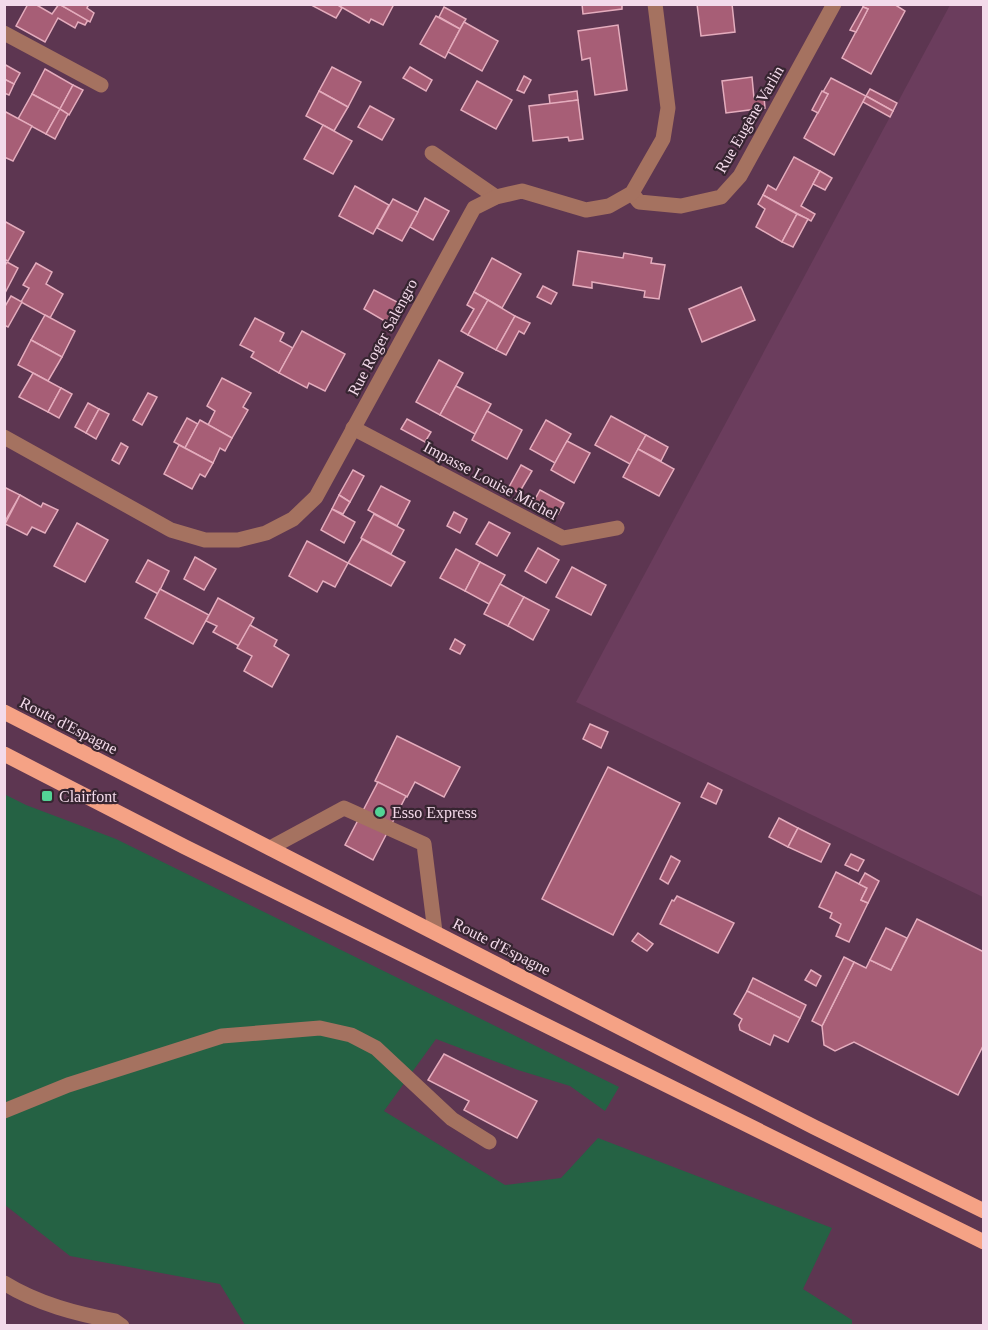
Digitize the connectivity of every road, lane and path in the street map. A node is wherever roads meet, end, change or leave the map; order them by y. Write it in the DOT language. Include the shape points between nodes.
graph roads {
  1 [pos="654,4"];
  2 [pos="834,4"];
  3 [pos="4,33"];
  4 [pos="101,86"];
  5 [pos="432,153"];
  6 [pos="632,193"];
  7 [pos="496,197"];
  8 [pos="353,428"];
  9 [pos="4,437"];
  10 [pos="616,528"];
  11 [pos="4,712"];
  12 [pos="4,754"];
  13 [pos="270,848"];
  14 [pos="435,932"];
  15 [pos="4,1111"];
  16 [pos="489,1142"];
  17 [pos="984,1211"];
  18 [pos="984,1242"];
  19 [pos="4,1283"];
  20 [pos="122,1326"];
  1 -- 6 [label="street" via="668,108 663,139"];
  2 -- 6 [label="street, Rue Eugène Varlin" via="740,176 721,197 681,206 639,202"];
  3 -- 4 [label="street"];
  5 -- 7 [label="street"];
  6 -- 7 [label="street, Rue Roger Salengro" via="609,206 586,210 522,191"];
  7 -- 8 [label="street, Rue Roger Salengro" via="474,208"];
  8 -- 9 [label="street, Rue Roger Salengro" via="316,497 293,519 266,533 227,540 205,540 171,530"];
  8 -- 10 [label="street, Impasse Louise Michel" via="563,538"];
  11 -- 13 [label="main road, Route d'Espagne"];
  12 -- 18 [label="main road"];
  13 -- 14 [label="main road, Route d'Espagne"];
  13 -- 14 [label="street" via="344,808 424,844"];
  14 -- 17 [label="main road, Route d'Espagne"];
  15 -- 16 [label="street" via="68,1085 222,1036 320,1028 351,1035 376,1048 452,1119"];
  19 -- 20 [label="street" via="66,1310"];
}
